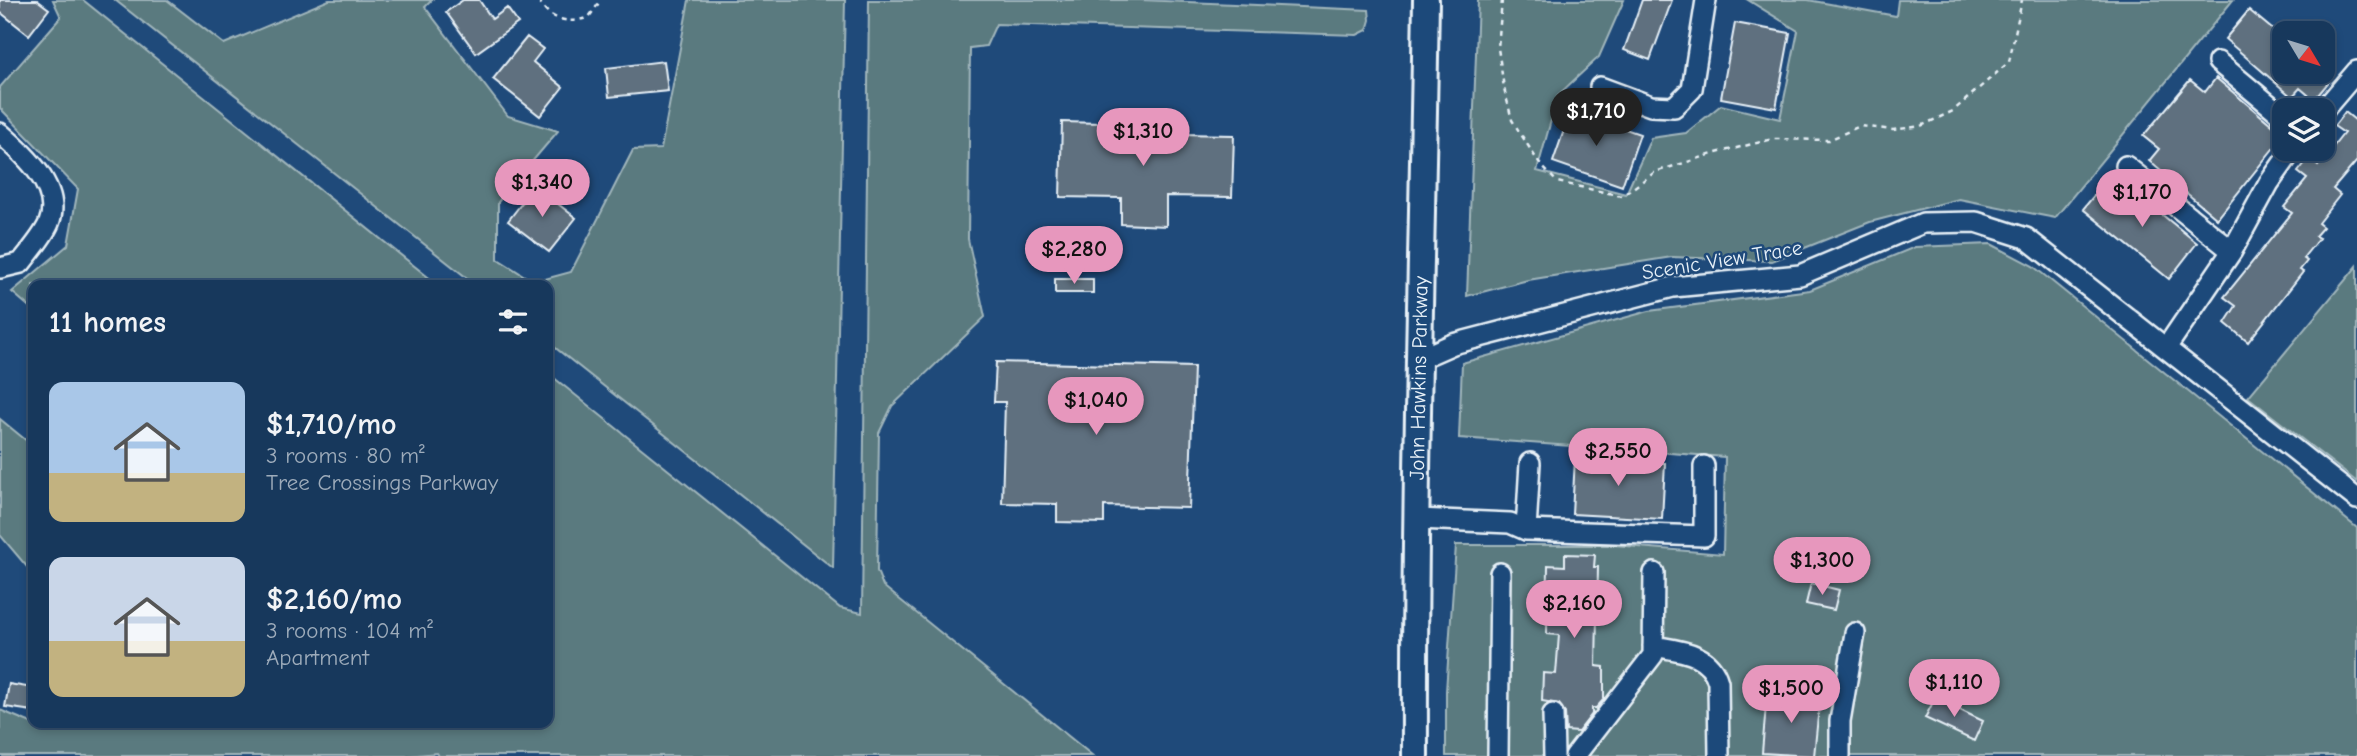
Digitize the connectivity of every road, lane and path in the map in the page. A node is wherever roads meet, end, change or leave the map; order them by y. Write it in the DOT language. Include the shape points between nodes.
graph roads {
  1 [pos="539,0"];
  2 [pos="601,0"];
  3 [pos="1426,0"];
  4 [pos="1502,0"];
  5 [pos="1706,0"];
  6 [pos="2022,0"];
  7 [pos="2218,62"];
  8 [pos="2357,71"];
  9 [pos="1600,87"];
  10 [pos="2334,98"];
  11 [pos="2272,107"];
  12 [pos="0,133"];
  13 [pos="2285,161"];
  14 [pos="2126,166"];
  15 [pos="2232,251"];
  16 [pos="0,268"];
  17 [pos="2166,348"];
  18 [pos="1421,358"];
  19 [pos="1530,463"];
  20 [pos="1704,466"];
  21 [pos="2357,499"];
  22 [pos="1418,519"];
  23 [pos="1526,530"];
  24 [pos="1500,572"];
  25 [pos="1654,573"];
  26 [pos="1855,634"];
  27 [pos="1653,646"];
  28 [pos="1553,714"];
  29 [pos="1415,756"];
  30 [pos="1498,756"];
  31 [pos="1554,756"];
  32 [pos="1575,756"];
  33 [pos="1719,756"];
  34 [pos="1840,756"];
  1 -- 2 [label="path" via="547,13 572,22 589,18"];
  3 -- 18 [label="main road, John Hawkins Parkway"];
  4 -- 6 [label="path" via="1498,48 1512,120 1557,182 1622,197 1655,172 1727,150 1773,139 1829,139 1860,126 1894,130 1921,126 1953,111 2008,62"];
  5 -- 9 [label="street" via="1692,89 1674,107 1651,106"];
  7 -- 11 [label="street"];
  8 -- 10 [label="street"];
  12 -- 16 [label="street" via="30,160 50,194 50,222 21,263"];
  13 -- 15 [label="street"];
  14 -- 15 [label="street"];
  15 -- 17 [label="street"];
  17 -- 18 [label="street, Scenic View Trace" via="2026,238 1976,222 1923,223 1800,275 1673,287 1453,344"];
  17 -- 21 [label="street, Scenic View Trace"];
  18 -- 22 [label="main road, John Hawkins Parkway"];
  19 -- 23 [label="street"];
  20 -- 23 [label="street" via="1704,536"];
  22 -- 23 [label="street" via="1510,523"];
  22 -- 29 [label="main road, John Hawkins Parkway"];
  24 -- 30 [label="street"];
  25 -- 27 [label="street"];
  26 -- 34 [label="street" via="1840,721"];
  27 -- 32 [label="street" via="1653,655"];
  27 -- 33 [label="street" via="1699,656 1716,672"];
  28 -- 31 [label="street"];
}
